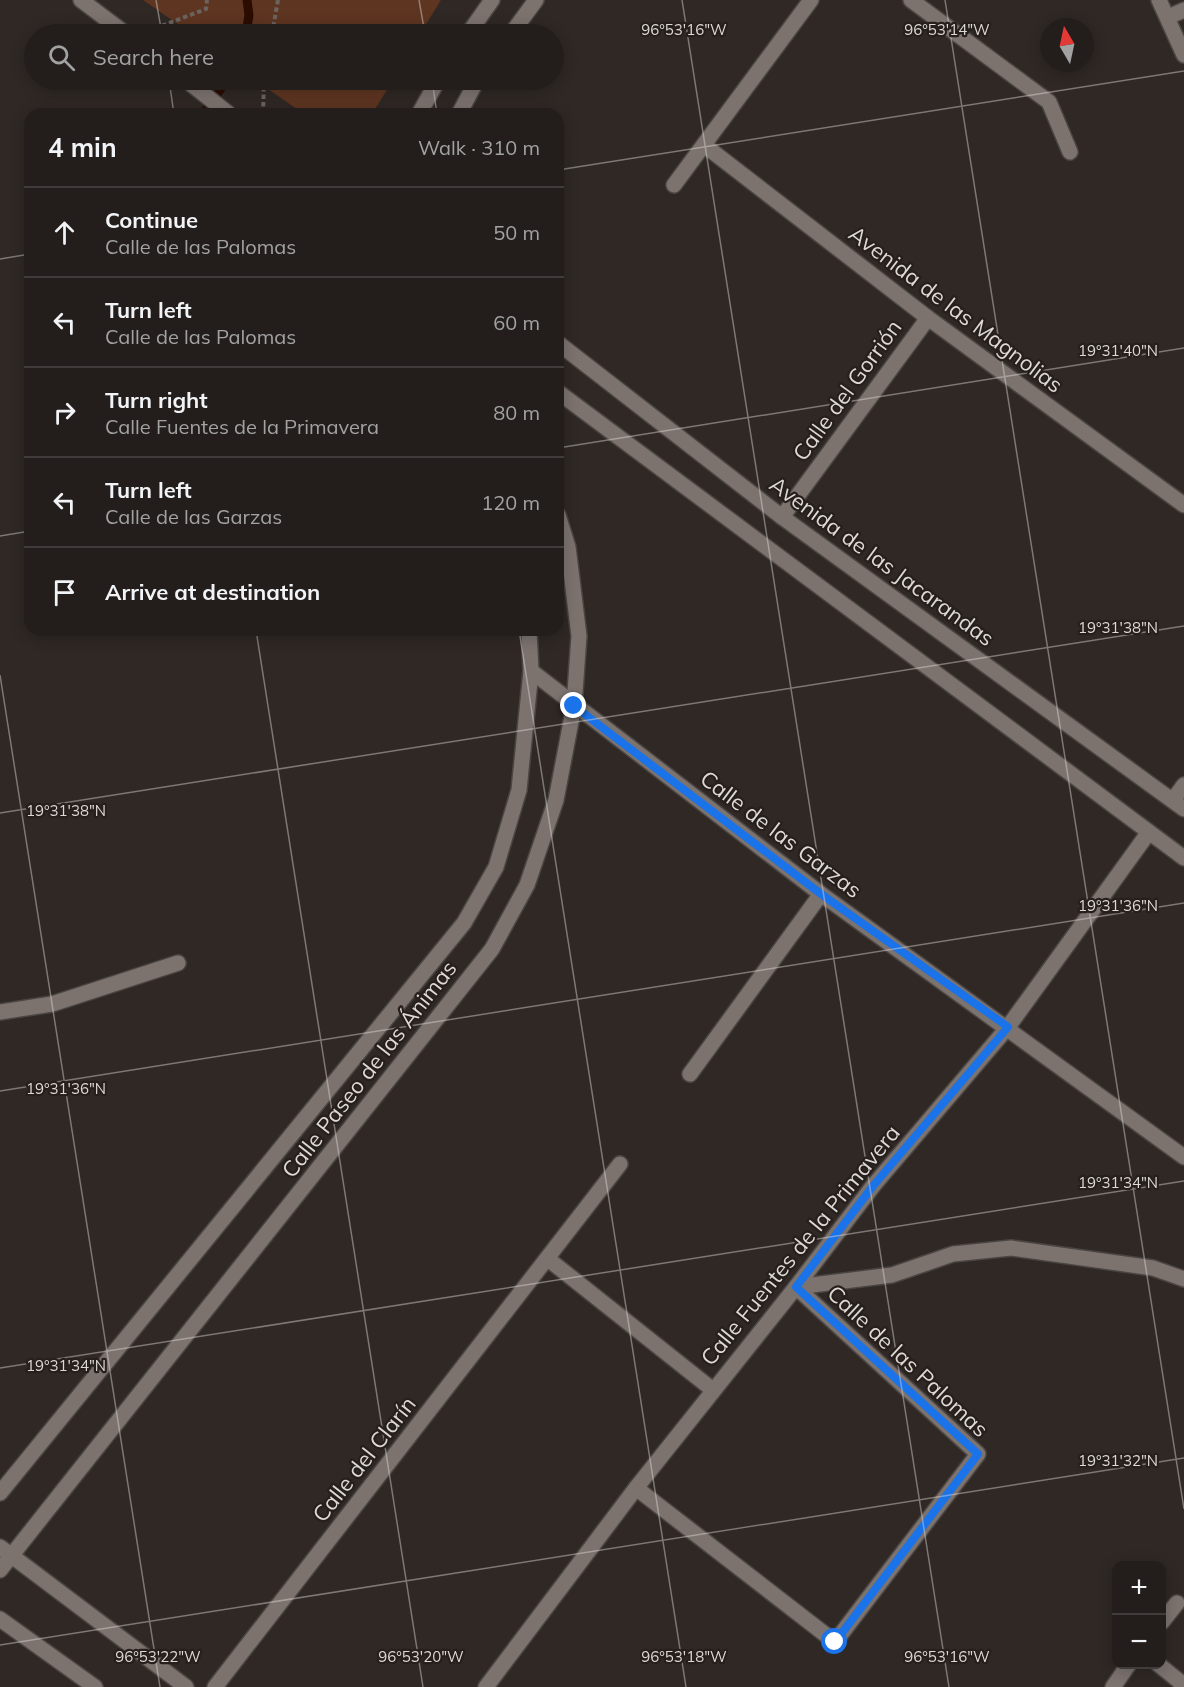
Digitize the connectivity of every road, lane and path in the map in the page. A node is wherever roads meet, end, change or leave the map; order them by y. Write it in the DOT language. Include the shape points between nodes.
graph roads {
  1 [pos="81,0"];
  2 [pos="207,0"];
  3 [pos="278,0"];
  4 [pos="492,0"];
  5 [pos="536,0"];
  6 [pos="811,0"];
  7 [pos="911,0"];
  8 [pos="1159,0"];
  9 [pos="1184,10"];
  10 [pos="1168,17"];
  11 [pos="113,24"];
  12 [pos="166,24"];
  13 [pos="274,24"];
  14 [pos="475,24"];
  15 [pos="518,24"];
  16 [pos="1184,55"];
  17 [pos="199,90"];
  18 [pos="264,90"];
  19 [pos="432,90"];
  20 [pos="472,90"];
  21 [pos="222,108"];
  22 [pos="263,108"];
  23 [pos="422,108"];
  24 [pos="462,108"];
  25 [pos="705,145"];
  26 [pos="1070,152"];
  27 [pos="674,185"];
  28 [pos="928,318"];
  29 [pos="564,348"];
  30 [pos="564,397"];
  31 [pos="564,408"];
  32 [pos="583,411"];
  33 [pos="1184,505"];
  34 [pos="782,517"];
  35 [pos="564,534"];
  36 [pos="529,636"];
  37 [pos="531,671"];
  38 [pos="574,706"];
  39 [pos="1184,785"];
  40 [pos="1179,805"];
  41 [pos="1149,832"];
  42 [pos="1184,858"];
  43 [pos="821,894"];
  44 [pos="178,963"];
  45 [pos="0,1012"];
  46 [pos="1008,1027"];
  47 [pos="690,1074"];
  48 [pos="1184,1157"];
  49 [pos="620,1164"];
  50 [pos="548,1259"];
  51 [pos="1184,1279"];
  52 [pos="796,1287"];
  53 [pos="713,1390"];
  54 [pos="636,1488"];
  55 [pos="0,1494"];
  56 [pos="6,1551"];
  57 [pos="0,1570"];
  58 [pos="1177,1603"];
  59 [pos="1166,1616"];
  60 [pos="0,1619"];
  61 [pos="1126,1669"];
  62 [pos="1162,1669"];
  63 [pos="1179,1685"];
  64 [pos="95,1687"];
  65 [pos="186,1687"];
  66 [pos="215,1687"];
  67 [pos="486,1687"];
  68 [pos="1113,1687"];
  1 -- 11 [label="street"];
  2 -- 12 [label="path" via="206,9"];
  3 -- 13 [label="path"];
  4 -- 14 [label="street"];
  5 -- 15 [label="street"];
  6 -- 25 [label="street"];
  7 -- 26 [label="street" via="1049,102"];
  8 -- 10 [label="street"];
  9 -- 10 [label="street"];
  10 -- 16 [label="street"];
  17 -- 21 [label="street"];
  18 -- 22 [label="path"];
  19 -- 23 [label="street"];
  20 -- 24 [label="street"];
  25 -- 27 [label="street"];
  25 -- 28 [label="street, Avenida de las Magnolias"];
  28 -- 33 [label="street, Avenida de las Magnolias"];
  28 -- 34 [label="street, Calle del Gorrión"];
  29 -- 34 [label="street, Avenida de las Jacarandas"];
  30 -- 32 [label="street"];
  31 -- 32 [label="street"];
  32 -- 41 [label="street"];
  34 -- 40 [label="street, Avenida de las Jacarandas"];
  35 -- 38 [label="street, Calle Paseo de las Ánimas" via="579,636"];
  36 -- 37 [label="street, Calle Paseo de las Ánimas"];
  37 -- 38 [label="street, Calle de las Garzas"];
  37 -- 55 [label="street, Calle Paseo de las Ánimas" via="519,790 496,867 464,923"];
  38 -- 43 [label="street, Calle de las Garzas"];
  38 -- 56 [label="street, Calle Paseo de las Ánimas" via="556,800 527,885 492,949"];
  39 -- 40 [label="street"];
  41 -- 42 [label="street"];
  41 -- 46 [label="street, Calle Fuentes de la Primavera"];
  43 -- 46 [label="street, Calle de las Garzas"];
  43 -- 47 [label="street"];
  44 -- 45 [label="street" via="52,1004"];
  46 -- 48 [label="street, Calle de las Garzas"];
  46 -- 52 [label="street, Calle Fuentes de la Primavera" via="873,1186"];
  49 -- 50 [label="street, Calle del Clarín"];
  50 -- 53 [label="street"];
  50 -- 66 [label="street, Calle del Clarín"];
  51 -- 52 [label="street" via="1153,1268 1011,1248 954,1254 892,1275"];
  52 -- 53 [label="street, Calle Fuentes de la Primavera"];
  52 -- 54 [label="street, Calle de las Palomas" via="978,1454 835,1642"];
  53 -- 54 [label="street, Calle Fuentes de la Primavera"];
  54 -- 67 [label="street, Calle Fuentes de la Primavera"];
  56 -- 57 [label="street, Calle Paseo de las Ánimas"];
  56 -- 65 [label="street"];
  58 -- 59 [label="street"];
  60 -- 64 [label="street"];
  61 -- 68 [label="street"];
  62 -- 63 [label="street"];
}
